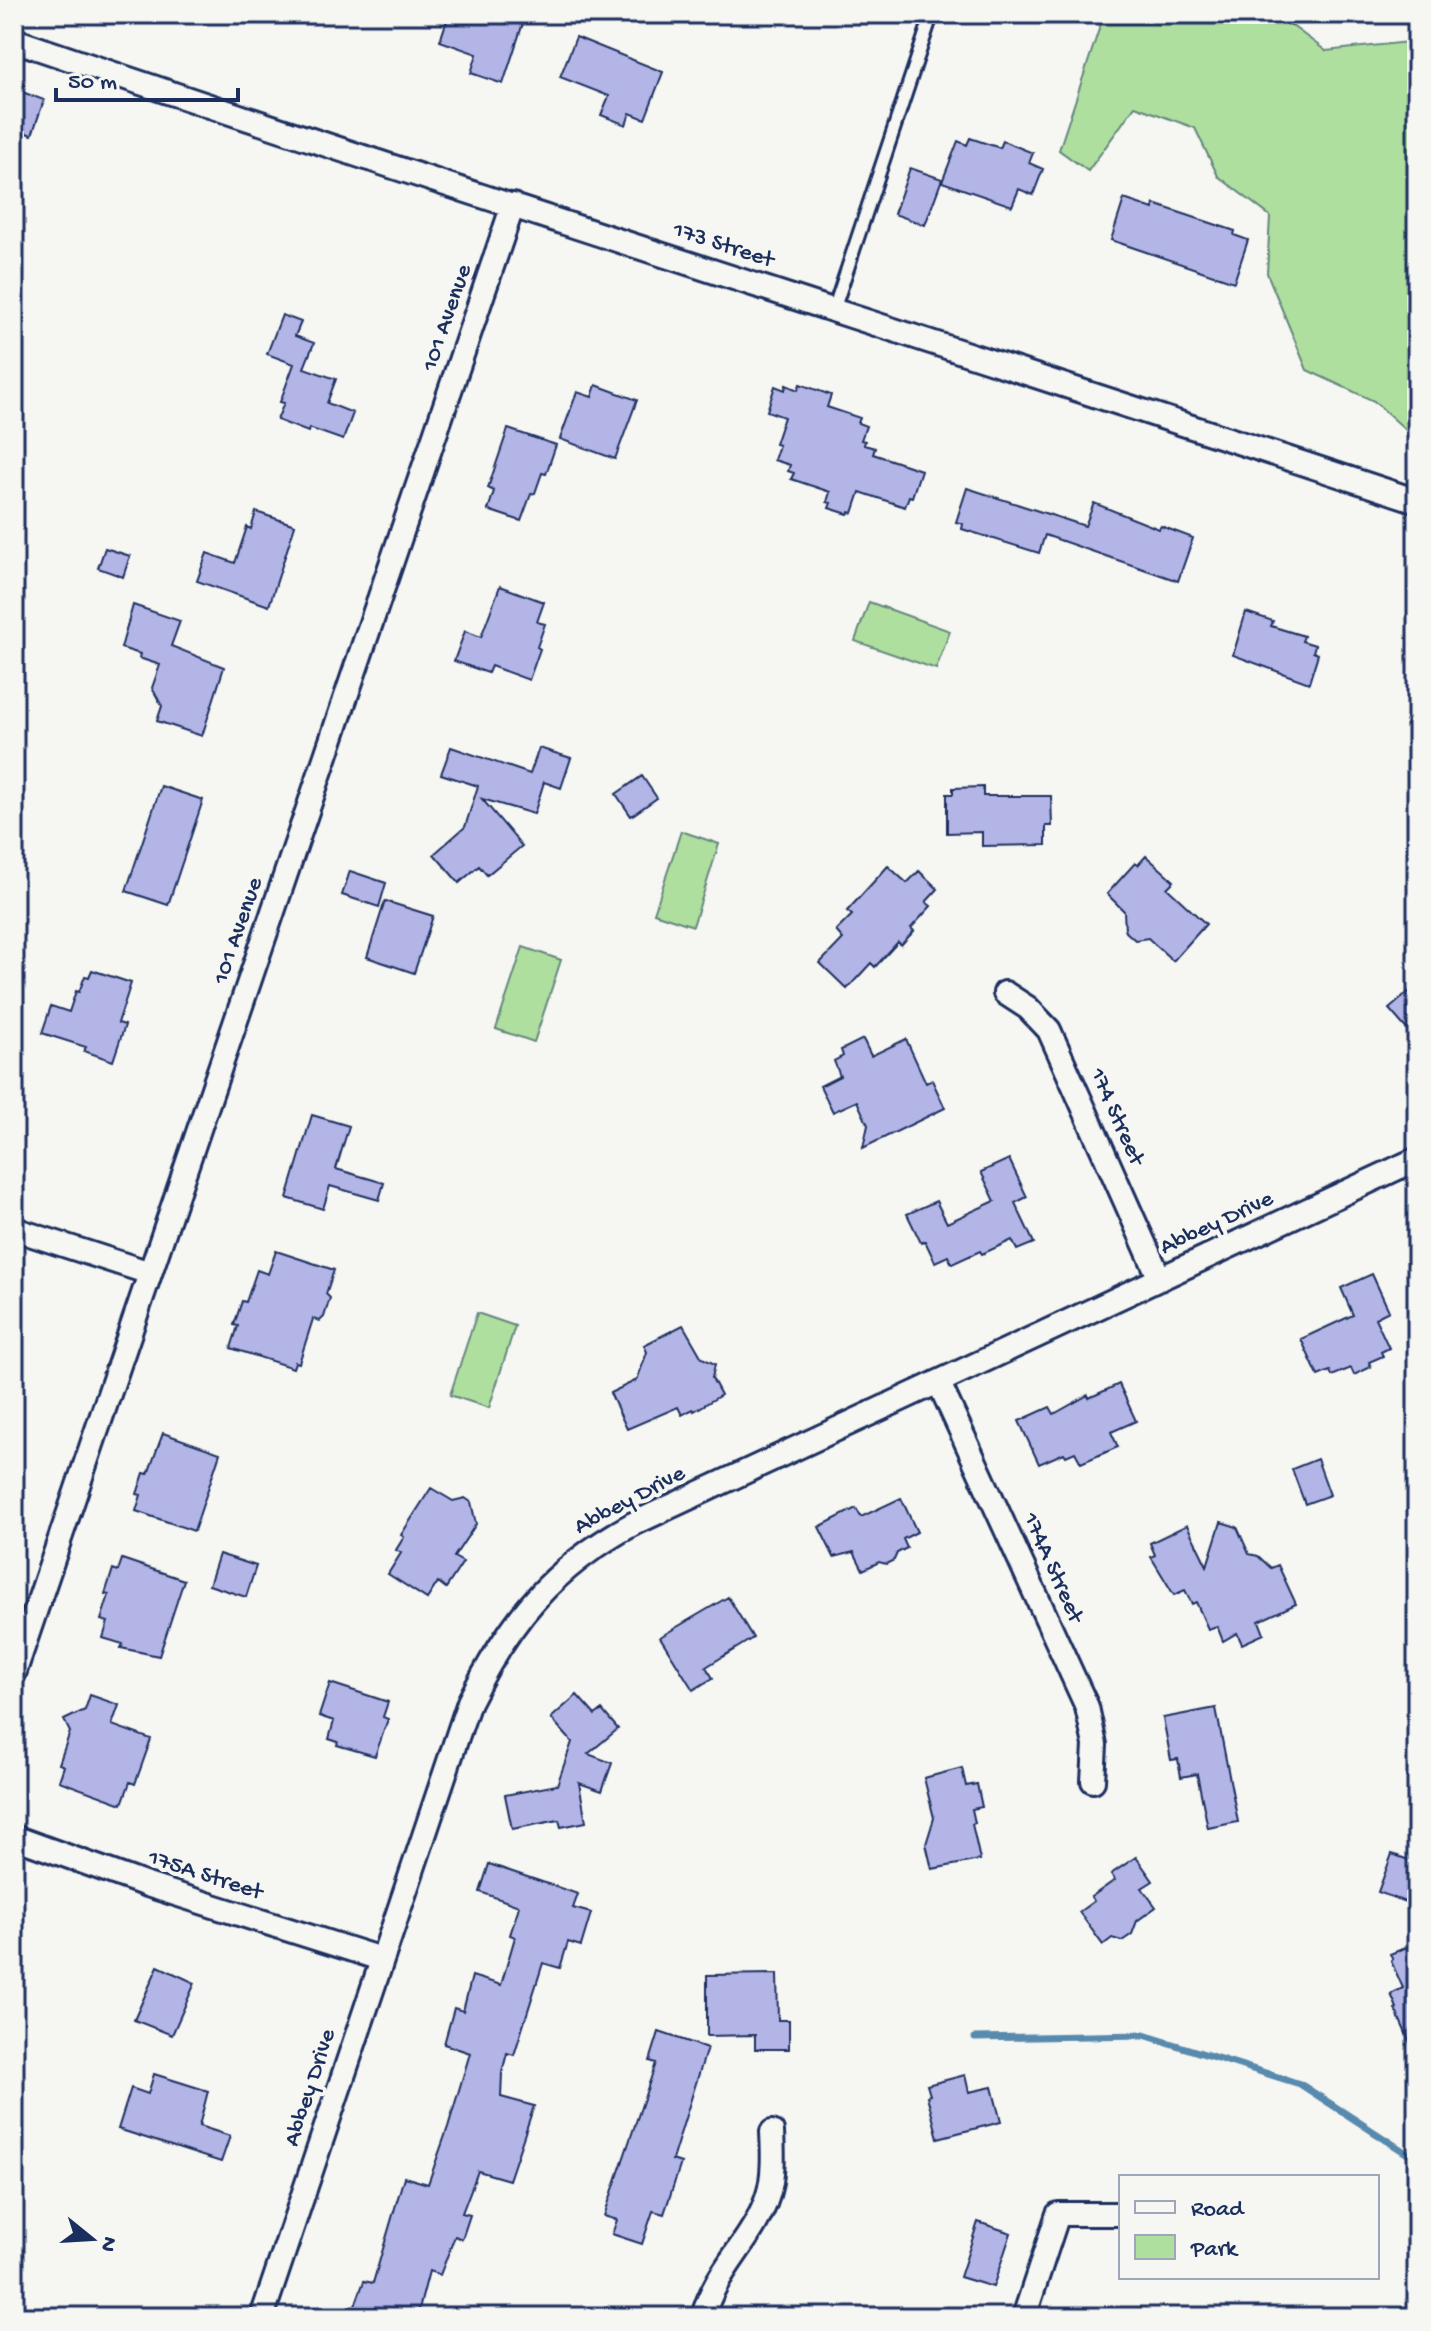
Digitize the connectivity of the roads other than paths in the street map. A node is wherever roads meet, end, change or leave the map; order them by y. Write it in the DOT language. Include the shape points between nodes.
graph roads {
  1 [pos="932,14"];
  2 [pos="14,40"];
  3 [pos="513,205"];
  4 [pos="834,309"];
  5 [pos="1417,501"];
  6 [pos="1005,993"];
  7 [pos="1417,1159"];
  8 [pos="14,1229"];
  9 [pos="150,1273"];
  10 [pos="1160,1279"];
  11 [pos="939,1383"];
  12 [pos="14,1674"];
  13 [pos="1093,1781"];
  14 [pos="14,1837"];
  15 [pos="381,1959"];
  16 [pos="772,2132"];
  17 [pos="1119,2214"];
  18 [pos="262,2317"];
  19 [pos="703,2317"];
  20 [pos="1024,2317"];
  1 -- 4 [label="lane"];
  2 -- 3 [label="street, 173 Street"];
  3 -- 4 [label="street, 173 Street"];
  3 -- 9 [label="street, 101 Avenue"];
  4 -- 5 [label="street, 173 Street"];
  6 -- 10 [label="street, 174 Street" via="1049,1030"];
  7 -- 10 [label="street, Abbey Drive"];
  8 -- 9 [label="street"];
  9 -- 12 [label="street, 101 Avenue"];
  10 -- 11 [label="street, Abbey Drive"];
  11 -- 13 [label="street, 174A Street" via="1087,1707 1095,1745"];
  11 -- 15 [label="street, Abbey Drive" via="633,1524 564,1569 505,1636 469,1702"];
  14 -- 15 [label="street, 175A Street"];
  15 -- 18 [label="street, Abbey Drive"];
  16 -- 19 [label="street" via="769,2193 718,2278"];
  17 -- 20 [label="street" via="1058,2214"];
}
